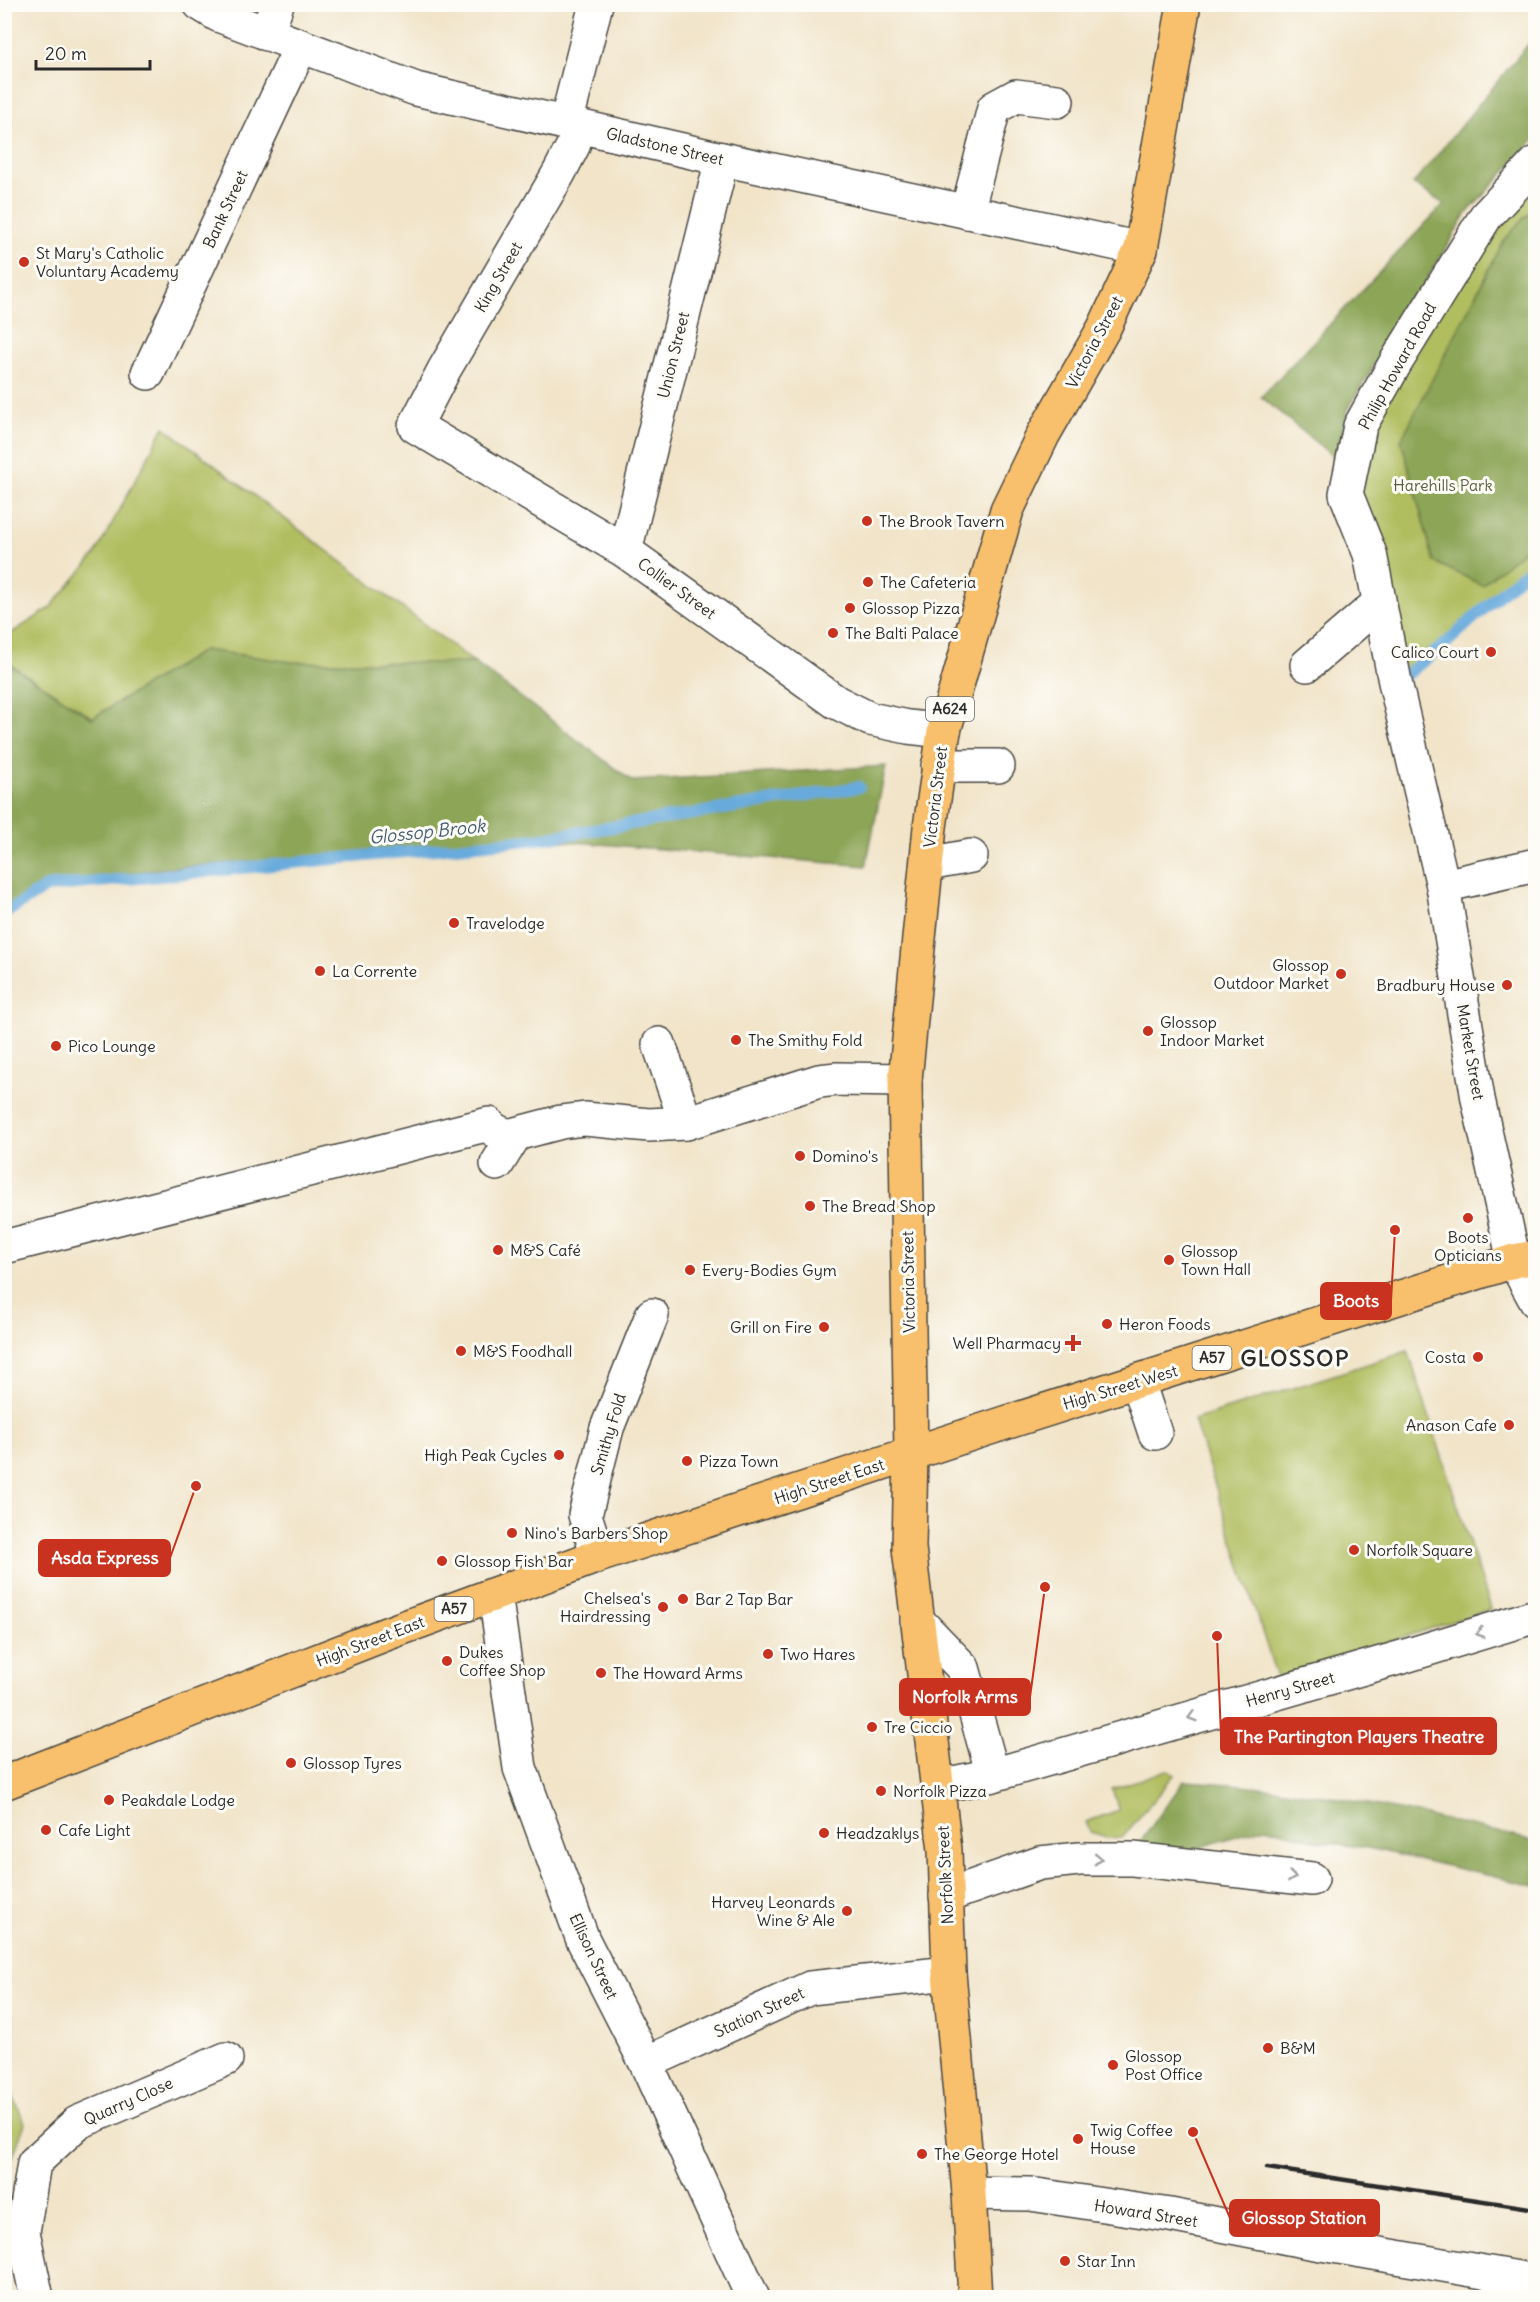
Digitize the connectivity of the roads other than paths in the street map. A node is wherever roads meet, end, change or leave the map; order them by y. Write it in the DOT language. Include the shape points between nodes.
graph roads {
  1 [pos="200,4"];
  2 [pos="596,4"];
  3 [pos="1184,4"];
  4 [pos="272,19"];
  5 [pos="301,46"];
  6 [pos="1057,101"];
  7 [pos="572,125"];
  8 [pos="722,159"];
  9 [pos="1536,163"];
  10 [pos="968,212"];
  11 [pos="1141,249"];
  12 [pos="148,373"];
  13 [pos="415,426"];
  14 [pos="625,551"];
  15 [pos="1379,603"];
  16 [pos="1307,665"];
  17 [pos="944,731"];
  18 [pos="1409,737"];
  19 [pos="938,766"];
  20 [pos="998,766"];
  21 [pos="971,856"];
  22 [pos="928,864"];
  23 [pos="1536,865"];
  24 [pos="1443,885"];
  25 [pos="659,1044"];
  26 [pos="905,1080"];
  27 [pos="692,1122"];
  28 [pos="515,1135"];
  29 [pos="497,1164"];
  30 [pos="4,1247"];
  31 [pos="1525,1259"];
  32 [pos="1536,1301"];
  33 [pos="652,1315"];
  34 [pos="1137,1382"];
  35 [pos="1155,1433"];
  36 [pos="910,1454"];
  37 [pos="598,1556"];
  38 [pos="495,1594"];
  39 [pos="1536,1616"];
  40 [pos="917,1620"];
  41 [pos="993,1775"];
  42 [pos="4,1783"];
  43 [pos="939,1786"];
  44 [pos="1312,1879"];
  45 [pos="946,1896"];
  46 [pos="949,1973"];
  47 [pos="226,2059"];
  48 [pos="646,2063"];
  49 [pos="969,2193"];
  50 [pos="1536,2281"];
  51 [pos="37,2298"];
  52 [pos="753,2298"];
  53 [pos="975,2298"];
  1 -- 4 [label="street, Gladstone Street" via="218,15"];
  2 -- 7 [label="street, King Street"];
  3 -- 11 [label="main road, Victoria Street / A624"];
  4 -- 5 [label="street, Gladstone Street"];
  5 -- 7 [label="street, Gladstone Street" via="416,89"];
  5 -- 12 [label="street, Bank Street"];
  6 -- 10 [label="street" via="1016,96 994,108"];
  7 -- 8 [label="street, Gladstone Street"];
  7 -- 13 [label="street, King Street" via="573,146 559,173"];
  8 -- 10 [label="street, Gladstone Street"];
  8 -- 14 [label="street, Union Street"];
  9 -- 15 [label="street, Philip Howard Road" via="1486,216 1360,426 1346,494 1370,554"];
  10 -- 11 [label="street, Gladstone Street"];
  11 -- 17 [label="main road, Victoria Street / A624" via="1104,328 1043,435 1007,510"];
  13 -- 14 [label="street, Collier Street"];
  14 -- 17 [label="street, Collier Street" via="836,702 870,719"];
  15 -- 16 [label="street"];
  15 -- 18 [label="street, Philip Howard Road"];
  17 -- 19 [label="main road, Victoria Street / A624"];
  18 -- 24 [label="street, Market Street"];
  19 -- 20 [label="street"];
  19 -- 22 [label="main road, Victoria Street / A624"];
  21 -- 22 [label="street"];
  22 -- 26 [label="main road, Victoria Street / A624"];
  23 -- 24 [label="street"];
  24 -- 31 [label="street, Market Street" via="1478,1099"];
  25 -- 27 [label="street"];
  26 -- 27 [label="street" via="819,1081"];
  26 -- 36 [label="main road, Victoria Street / A624"];
  27 -- 28 [label="street" via="649,1125 585,1119"];
  28 -- 29 [label="street"];
  28 -- 30 [label="street" via="501,1135 489,1124"];
  31 -- 32 [label="street, Market Street"];
  31 -- 34 [label="main road, High Street West / A57"];
  33 -- 37 [label="street, Smithy Fold" via="607,1428 585,1515"];
  34 -- 35 [label="street"];
  34 -- 36 [label="main road, High Street West / A57"];
  36 -- 37 [label="main road, High Street East / A57"];
  36 -- 40 [label="main road, Norfolk Street" via="909,1548"];
  37 -- 38 [label="main road, High Street East / A57"];
  38 -- 42 [label="main road, High Street East / A57"];
  38 -- 48 [label="street, Ellison Street" via="520,1768 584,1940"];
  39 -- 41 [label="street, Henry Street, one-way"];
  40 -- 41 [label="street" via="963,1668"];
  40 -- 43 [label="main road, Norfolk Street"];
  41 -- 43 [label="street, Henry Street"];
  43 -- 45 [label="main road, Norfolk Street"];
  45 -- 44 [label="street, one-way" via="1040,1863 1079,1858 1133,1859"];
  45 -- 46 [label="main road, Norfolk Street"];
  46 -- 48 [label="street, Station Street" via="810,1988"];
  46 -- 49 [label="main road, Norfolk Street"];
  47 -- 51 [label="street, Quarry Close" via="77,2123 34,2163 23,2232"];
  48 -- 52 [label="street, Ellison Street"];
  49 -- 50 [label="street, Howard Street" via="1030,2194 1170,2215"];
  49 -- 53 [label="main road, Norfolk Street"];
}
